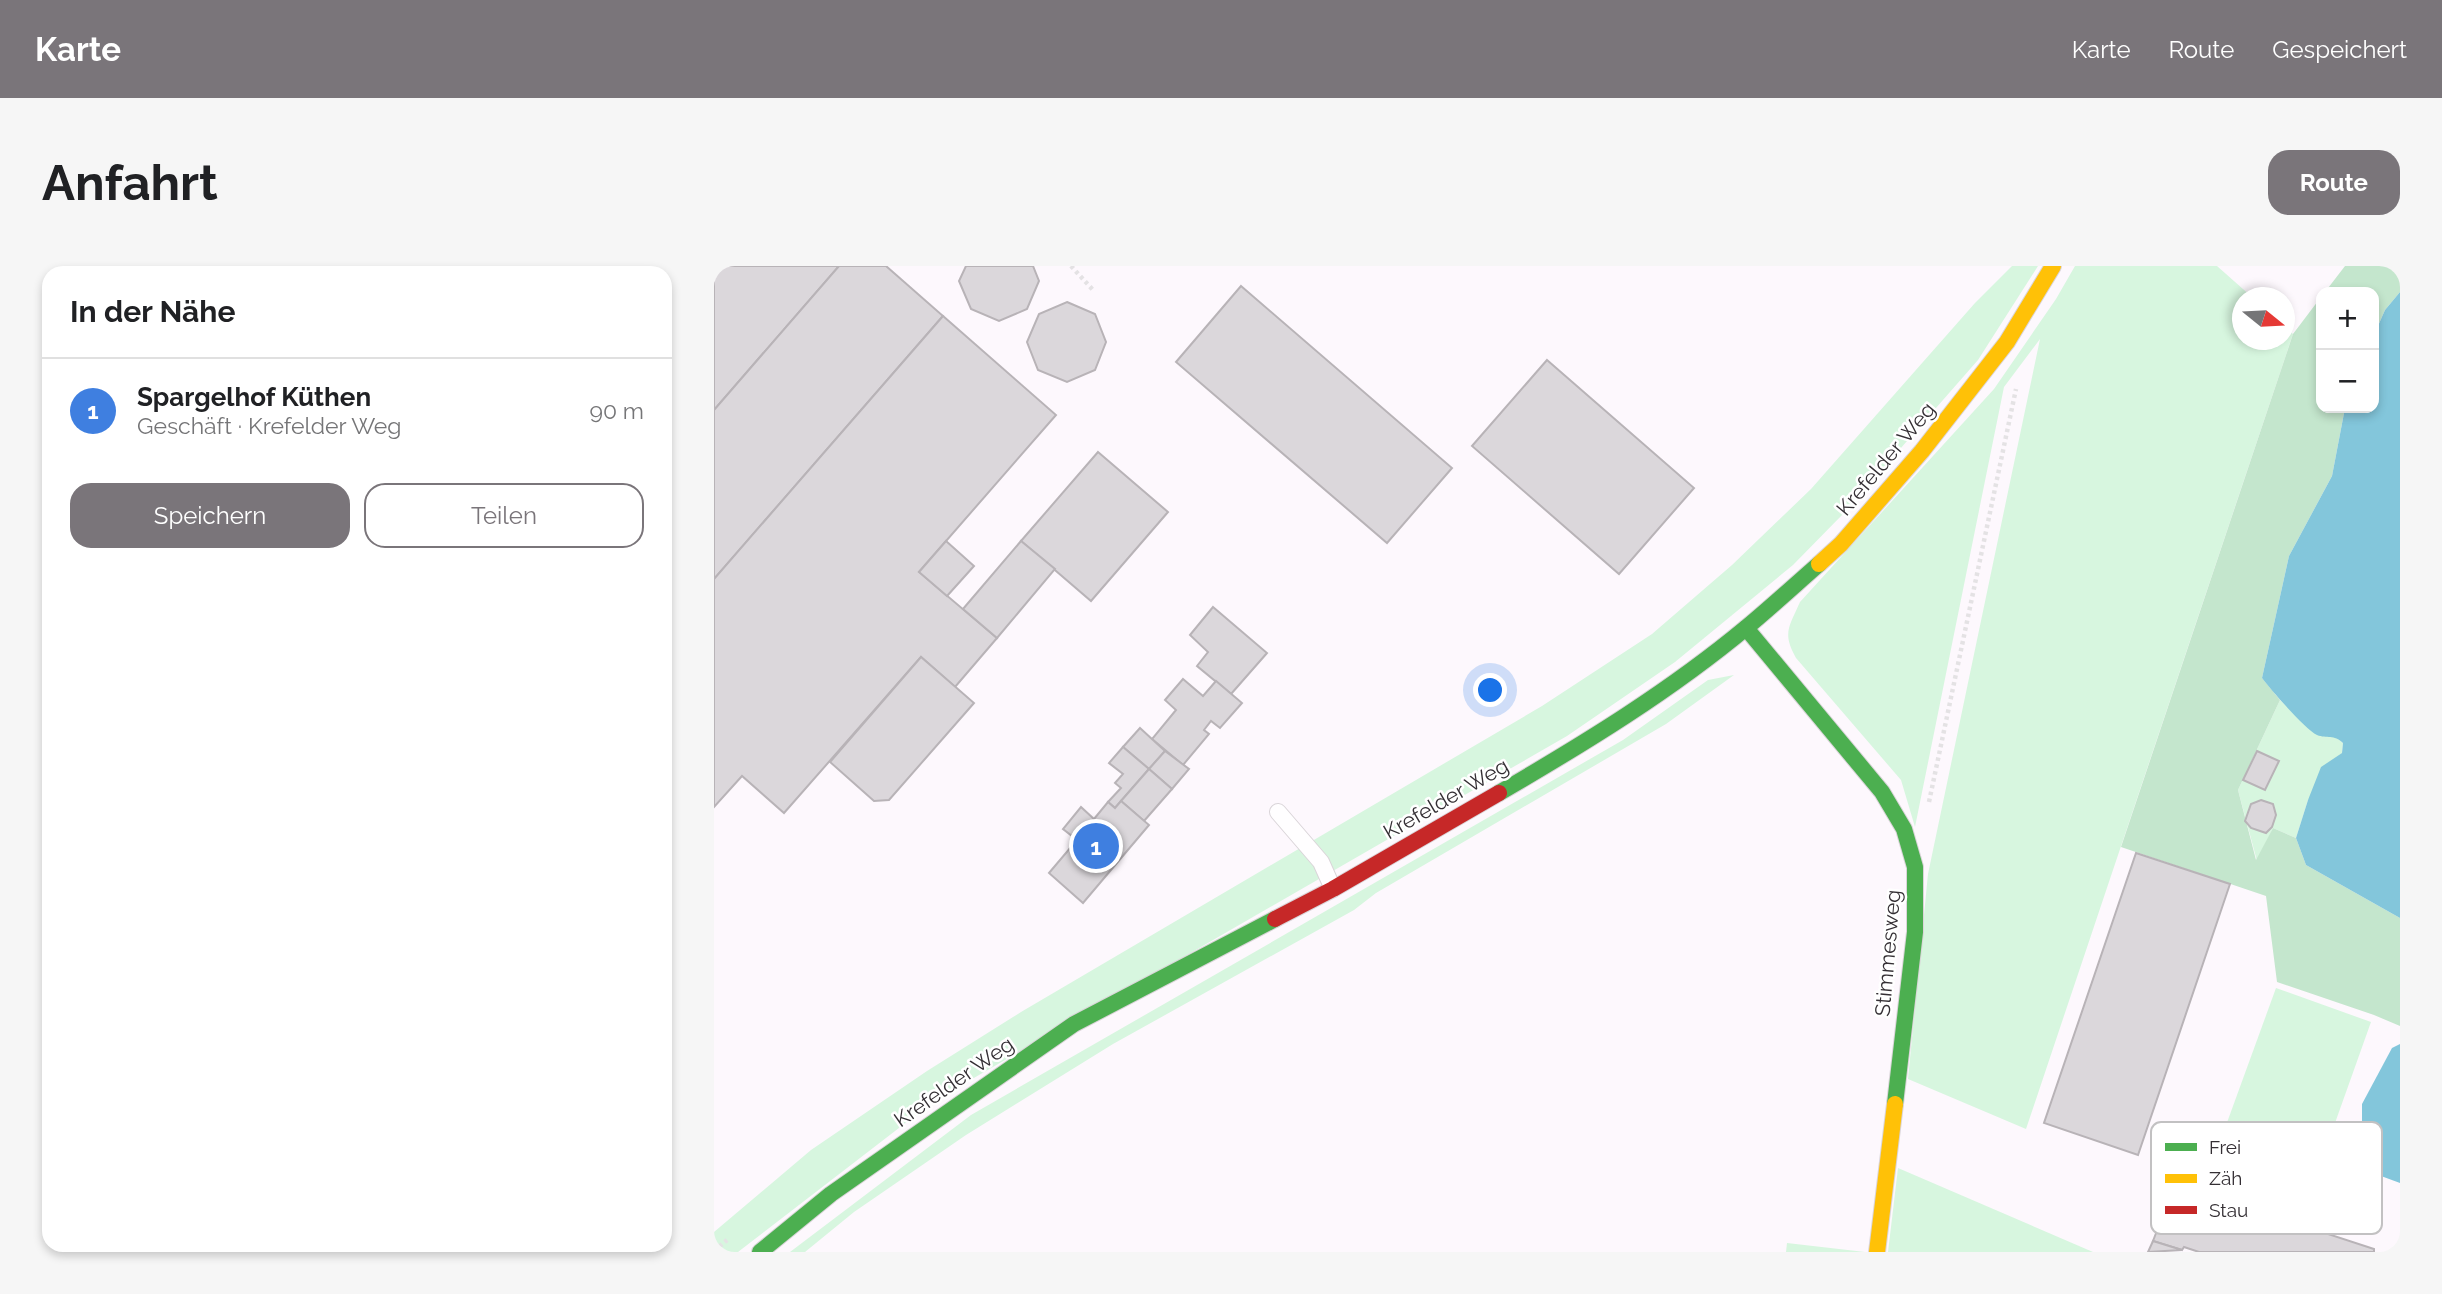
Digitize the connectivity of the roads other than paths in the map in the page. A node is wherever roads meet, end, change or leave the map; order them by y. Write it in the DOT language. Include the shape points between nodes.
graph roads {
  1 [pos="2053,266"];
  2 [pos="1746,628"];
  3 [pos="1278,813"];
  4 [pos="1333,889"];
  5 [pos="761,1252"];
  6 [pos="1877,1252"];
  1 -- 2 [label="street, Krefelder Weg" via="2007,342 1922,451 1841,544"];
  2 -- 4 [label="street, Krefelder Weg" via="1574,749"];
  2 -- 6 [label="street, Stimmesweg" via="1882,792 1904,829 1915,867 1915,932"];
  3 -- 4 [label="lane" via="1321,862"];
  4 -- 5 [label="street, Krefelder Weg" via="1074,1024 831,1194"];
}
